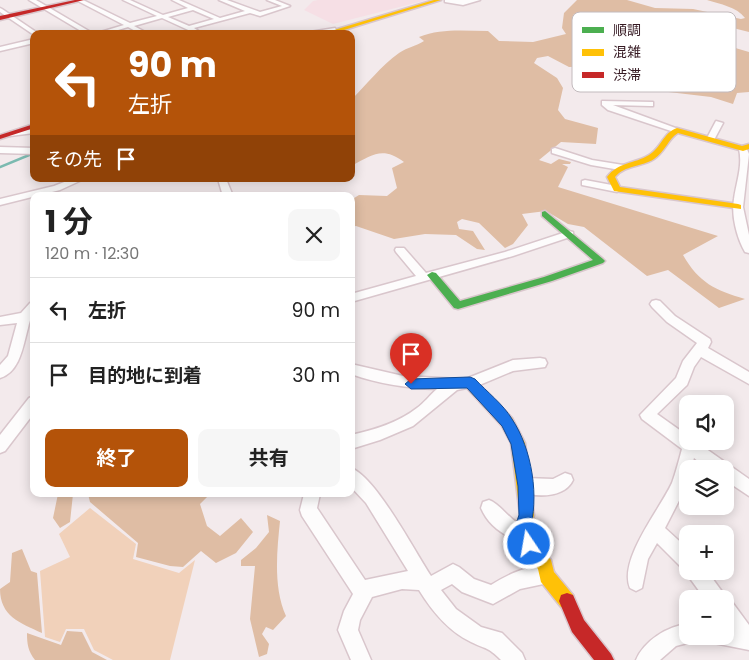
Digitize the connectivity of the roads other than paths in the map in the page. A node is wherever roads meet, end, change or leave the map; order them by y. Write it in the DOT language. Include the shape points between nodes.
graph roads {
  1 [pos="32,0"];
  2 [pos="80,0"];
  3 [pos="126,0"];
  4 [pos="176,0"];
  5 [pos="222,0"];
  6 [pos="270,0"];
  7 [pos="446,0"];
  8 [pos="477,0"];
  9 [pos="46,8"];
  10 [pos="194,8"];
  11 [pos="250,11"];
  12 [pos="3,15"];
  13 [pos="162,16"];
  14 [pos="220,20"];
  15 [pos="129,25"];
  16 [pos="189,28"];
  17 [pos="84,30"];
  18 [pos="111,30"];
  19 [pos="138,30"];
  20 [pos="193,30"];
  21 [pos="343,30"];
  22 [pos="30,31"];
  23 [pos="30,42"];
  24 [pos="1,48"];
  25 [pos="650,104"];
  26 [pos="30,121"];
  27 [pos="720,123"];
  28 [pos="30,127"];
  29 [pos="677,130"];
  30 [pos="30,131"];
  31 [pos="3,133"];
  32 [pos="711,138"];
  33 [pos="0,150"];
  34 [pos="747,150"];
  35 [pos="30,151"];
  36 [pos="554,151"];
  37 [pos="620,167"];
  38 [pos="71,182"];
  39 [pos="584,183"];
  40 [pos="617,189"];
  41 [pos="40,192"];
  42 [pos="30,194"];
  43 [pos="0,202"];
  44 [pos="742,206"];
  45 [pos="545,214"];
  46 [pos="569,234"];
  47 [pos="400,250"];
  48 [pos="749,250"];
  49 [pos="427,276"];
  50 [pos="355,297"];
  51 [pos="656,304"];
  52 [pos="30,311"];
  53 [pos="25,317"];
  54 [pos="0,321"];
  55 [pos="701,350"];
  56 [pos="540,363"];
  57 [pos="355,370"];
  58 [pos="0,373"];
  59 [pos="749,379"];
  60 [pos="464,383"];
  61 [pos="30,407"];
  62 [pos="679,439"];
  63 [pos="355,441"];
  64 [pos="0,446"];
  65 [pos="689,450"];
  66 [pos="694,450"];
  67 [pos="708,460"];
  68 [pos="734,477"];
  69 [pos="355,479"];
  70 [pos="565,480"];
  71 [pos="525,486"];
  72 [pos="749,488"];
  73 [pos="311,497"];
  74 [pos="488,508"];
  75 [pos="654,529"];
  76 [pos="521,534"];
  77 [pos="679,553"];
  78 [pos="547,576"];
  79 [pos="702,580"];
  80 [pos="636,582"];
  81 [pos="426,584"];
  82 [pos="366,589"];
  83 [pos="710,590"];
  84 [pos="734,621"];
  85 [pos="679,634"];
  86 [pos="734,638"];
  87 [pos="748,640"];
  88 [pos="361,660"];
  89 [pos="515,660"];
  90 [pos="605,660"];
  91 [pos="646,660"];
  1 -- 9 [label="street"];
  2 -- 9 [label="main road"];
  2 -- 15 [label="street"];
  3 -- 13 [label="street"];
  4 -- 10 [label="street"];
  5 -- 11 [label="street"];
  6 -- 11 [label="street" via="288,6 260,14"];
  7 -- 8 [label="street" via="463,3"];
  7 -- 21 [label="main road"];
  9 -- 12 [label="main road"];
  9 -- 17 [label="street"];
  10 -- 13 [label="street"];
  10 -- 14 [label="street"];
  11 -- 14 [label="street"];
  12 -- 22 [label="street"];
  13 -- 15 [label="street"];
  13 -- 16 [label="street"];
  14 -- 16 [label="street"];
  15 -- 18 [label="street"];
  15 -- 19 [label="street"];
  16 -- 20 [label="street"];
  23 -- 24 [label="street"];
  25 -- 29 [label="street" via="605,103 611,108"];
  26 -- 31 [label="main road"];
  27 -- 32 [label="street"];
  28 -- 31 [label="main road"];
  29 -- 32 [label="main road"];
  29 -- 37 [label="main road" via="666,136 657,154 651,158"];
  30 -- 31 [label="street"];
  32 -- 34 [label="main road"];
  33 -- 35 [label="street"];
  34 -- 44 [label="street"];
  36 -- 37 [label="street"];
  37 -- 40 [label="main road" via="611,177"];
  38 -- 41 [label="street"];
  39 -- 40 [label="street"];
  40 -- 44 [label="main road"];
  42 -- 43 [label="street"];
  44 -- 48 [label="street" via="742,232"];
  45 -- 46 [label="main road"];
  46 -- 49 [label="street"];
  46 -- 49 [label="main road" via="600,261 458,305"];
  47 -- 49 [label="street"];
  49 -- 50 [label="street"];
  51 -- 55 [label="street" via="671,319 705,342"];
  52 -- 53 [label="street"];
  53 -- 54 [label="street"];
  53 -- 58 [label="street" via="12,363"];
  55 -- 59 [label="street"];
  55 -- 62 [label="street" via="688,365 682,382 647,415"];
  56 -- 60 [label="street" via="524,362"];
  57 -- 60 [label="street" via="411,384"];
  60 -- 63 [label="street" via="448,388 423,412 378,435"];
  60 -- 71 [label="main road" via="507,422 518,443"];
  61 -- 64 [label="street"];
  65 -- 75 [label="street" via="679,485"];
  66 -- 67 [label="street"];
  68 -- 72 [label="street"];
  69 -- 81 [label="street" via="372,498"];
  70 -- 71 [label="street" via="556,488"];
  71 -- 76 [label="main road" via="527,515"];
  73 -- 82 [label="street" via="308,510 318,529 354,582"];
  74 -- 76 [label="street" via="500,522"];
  75 -- 77 [label="street"];
  75 -- 80 [label="street" via="640,557"];
  76 -- 78 [label="main road" via="545,566"];
  78 -- 81 [label="street" via="516,579 493,594 468,586 453,573"];
  78 -- 90 [label="main road" via="568,603 578,626"];
  79 -- 83 [label="street"];
  81 -- 82 [label="street" via="402,580"];
  81 -- 89 [label="street" via="449,616 477,635 495,640"];
  82 -- 88 [label="street" via="348,630"];
  84 -- 87 [label="street"];
  85 -- 91 [label="street" via="662,643"];
  86 -- 87 [label="street"];
}
